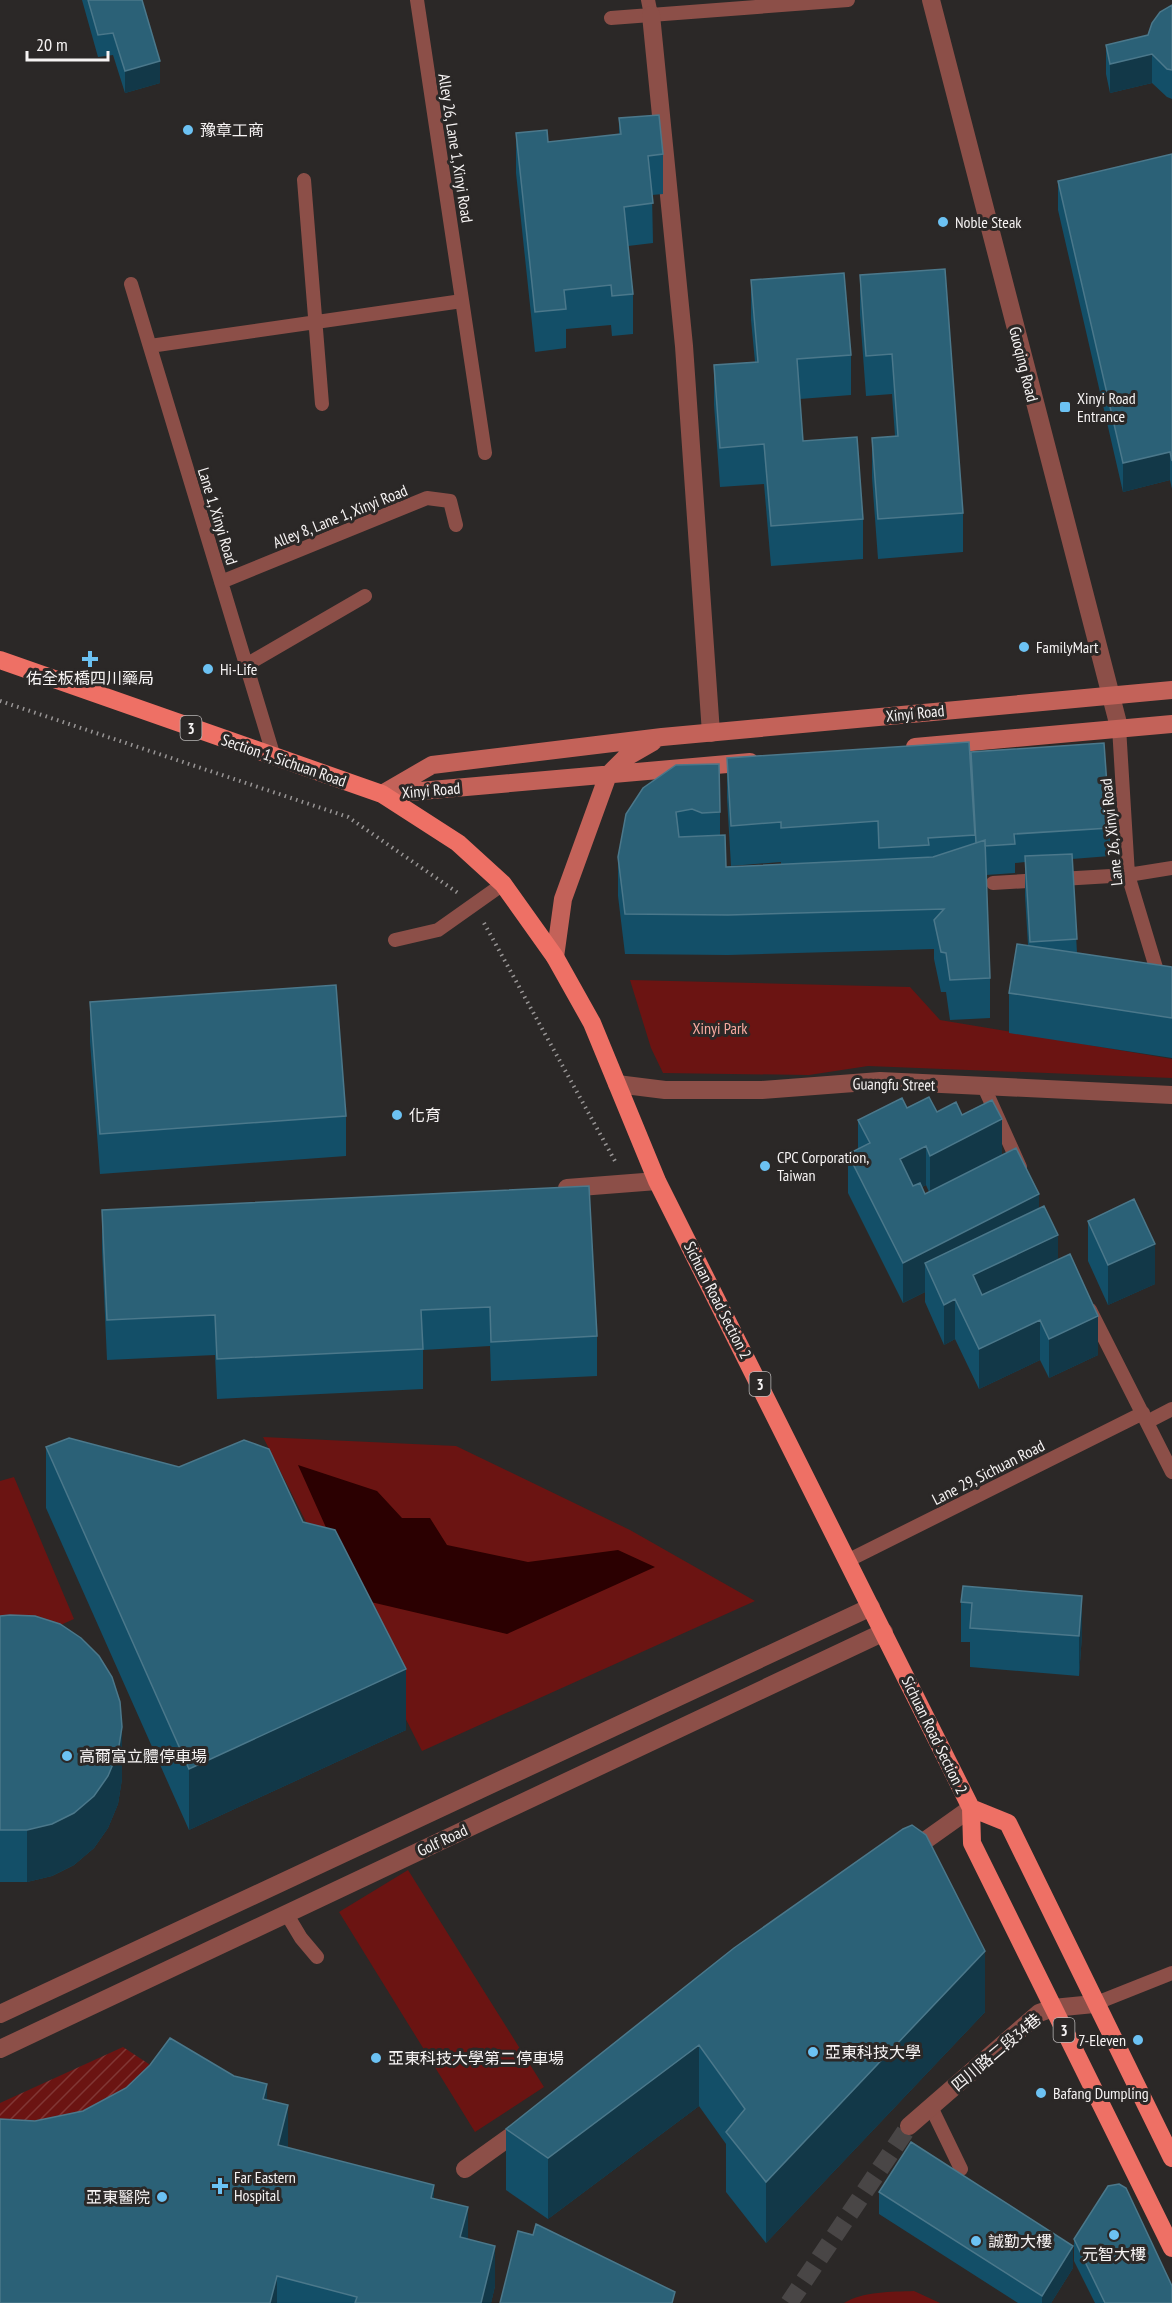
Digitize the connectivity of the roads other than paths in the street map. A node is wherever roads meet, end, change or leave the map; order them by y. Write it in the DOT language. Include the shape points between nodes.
graph roads {
  1 [pos="417,0"];
  2 [pos="848,0"];
  3 [pos="931,0"];
  4 [pos="650,8"];
  5 [pos="611,18"];
  6 [pos="304,180"];
  7 [pos="131,284"];
  8 [pos="462,301"];
  9 [pos="315,323"];
  10 [pos="150,346"];
  11 [pos="322,404"];
  12 [pos="485,453"];
  13 [pos="456,525"];
  14 [pos="221,582"];
  15 [pos="365,596"];
  16 [pos="0,660"];
  17 [pos="246,665"];
  18 [pos="1172,690"];
  19 [pos="1108,694"];
  20 [pos="1172,724"];
  21 [pos="1119,728"];
  22 [pos="711,733"];
  23 [pos="662,737"];
  24 [pos="893,749"];
  25 [pos="274,757"];
  26 [pos="762,761"];
  27 [pos="608,775"];
  28 [pos="382,794"];
  29 [pos="458,843"];
  30 [pos="1172,868"];
  31 [pos="1128,875"];
  32 [pos="993,883"];
  33 [pos="503,884"];
  34 [pos="395,940"];
  35 [pos="555,957"];
  36 [pos="1166,1000"];
  37 [pos="617,1084"];
  38 [pos="984,1087"];
  39 [pos="1172,1095"];
  40 [pos="1026,1179"];
  41 [pos="657,1181"];
  42 [pos="554,1188"];
  43 [pos="1084,1297"];
  44 [pos="1172,1408"];
  45 [pos="1145,1417"];
  46 [pos="1172,1472"];
  47 [pos="849,1560"];
  48 [pos="871,1607"];
  49 [pos="884,1632"];
  50 [pos="971,1808"];
  51 [pos="893,1863"];
  52 [pos="286,1913"];
  53 [pos="317,1956"];
  54 [pos="1172,1973"];
  55 [pos="1094,2004"];
  56 [pos="1053,2008"];
  57 [pos="0,2014"];
  58 [pos="0,2049"];
  59 [pos="931,2107"];
  60 [pos="542,2114"];
  61 [pos="909,2126"];
  62 [pos="1172,2158"];
  63 [pos="465,2169"];
  64 [pos="961,2169"];
  65 [pos="1172,2248"];
  1 -- 8 [label="lane, Alley 26, Lane 1, Xinyi Road"];
  2 -- 4 [label="lane"];
  3 -- 19 [label="street, Guoqing Road"];
  4 -- 5 [label="lane"];
  4 -- 22 [label="street" via="684,346"];
  6 -- 9 [label="lane"];
  7 -- 10 [label="lane, Lane 1, Xinyi Road"];
  8 -- 9 [label="lane"];
  8 -- 12 [label="lane, Alley 26, Lane 1, Xinyi Road"];
  9 -- 10 [label="lane"];
  9 -- 11 [label="lane"];
  10 -- 14 [label="lane, Lane 1, Xinyi Road"];
  13 -- 14 [label="lane, Alley 8, Lane 1, Xinyi Road" via="450,501 427,498"];
  14 -- 17 [label="lane, Lane 1, Xinyi Road"];
  15 -- 17 [label="lane"];
  16 -- 25 [label="main road, Section 1, Sichuan Road / 3"];
  17 -- 25 [label="lane, Lane 1, Xinyi Road"];
  18 -- 19 [label="street, Xinyi Road"];
  19 -- 21 [label="street, Guoqing Road"];
  19 -- 22 [label="street, Xinyi Road"];
  20 -- 21 [label="street, Xinyi Road"];
  21 -- 24 [label="street, Xinyi Road"];
  21 -- 31 [label="lane, Lane 26, Xinyi Road"];
  22 -- 23 [label="street, Xinyi Road"];
  23 -- 27 [label="street" via="625,758"];
  23 -- 28 [label="street, Xinyi Road" via="432,765"];
  25 -- 28 [label="main road, Section 1, Sichuan Road / 3"];
  26 -- 27 [label="street, Xinyi Road"];
  27 -- 28 [label="street, Xinyi Road"];
  27 -- 35 [label="street" via="563,899"];
  28 -- 29 [label="main road, Section 1, Sichuan Road / 3"];
  29 -- 33 [label="main road, Sichuan Road Section 2 / 3"];
  30 -- 31 [label="lane"];
  31 -- 32 [label="lane"];
  31 -- 36 [label="lane, Lane 26, Xinyi Road"];
  33 -- 34 [label="lane" via="438,930"];
  33 -- 35 [label="main road, Sichuan Road Section 2 / 3"];
  35 -- 37 [label="main road, Sichuan Road Section 2 / 3" via="592,1023"];
  37 -- 38 [label="street, Guangfu Street" via="665,1090 762,1090 880,1081"];
  37 -- 41 [label="main road, Sichuan Road Section 2 / 3"];
  38 -- 39 [label="street, Guangfu Street"];
  38 -- 40 [label="lane"];
  41 -- 42 [label="street"];
  41 -- 47 [label="main road, Sichuan Road Section 2 / 3"];
  43 -- 45 [label="lane"];
  44 -- 45 [label="lane, Lane 29, Sichuan Road"];
  45 -- 46 [label="lane"];
  45 -- 47 [label="lane, Lane 29, Sichuan Road"];
  47 -- 48 [label="main road, Sichuan Road Section 2 / 3"];
  48 -- 49 [label="main road, Sichuan Road Section 2 / 3"];
  48 -- 57 [label="street, Golf Road"];
  49 -- 50 [label="main road, Sichuan Road Section 2 / 3"];
  49 -- 52 [label="street, Golf Road"];
  50 -- 51 [label="street"];
  50 -- 55 [label="main road, Sichuan Road Section 2 / 3" via="1008,1823"];
  50 -- 56 [label="main road, Sichuan Road Section 2 / 3" via="972,1843"];
  52 -- 53 [label="lane"];
  52 -- 58 [label="street, Golf Road"];
  54 -- 55 [label="lane"];
  55 -- 56 [label="street, 四川路二段34巷"];
  55 -- 62 [label="main road, Sichuan Road Section 2 / 3"];
  56 -- 59 [label="street, 四川路二段34巷" via="1039,2013"];
  56 -- 65 [label="main road, Sichuan Road Section 2 / 3"];
  59 -- 61 [label="street, 四川路二段34巷"];
  59 -- 64 [label="lane"];
  60 -- 63 [label="street"];
}
